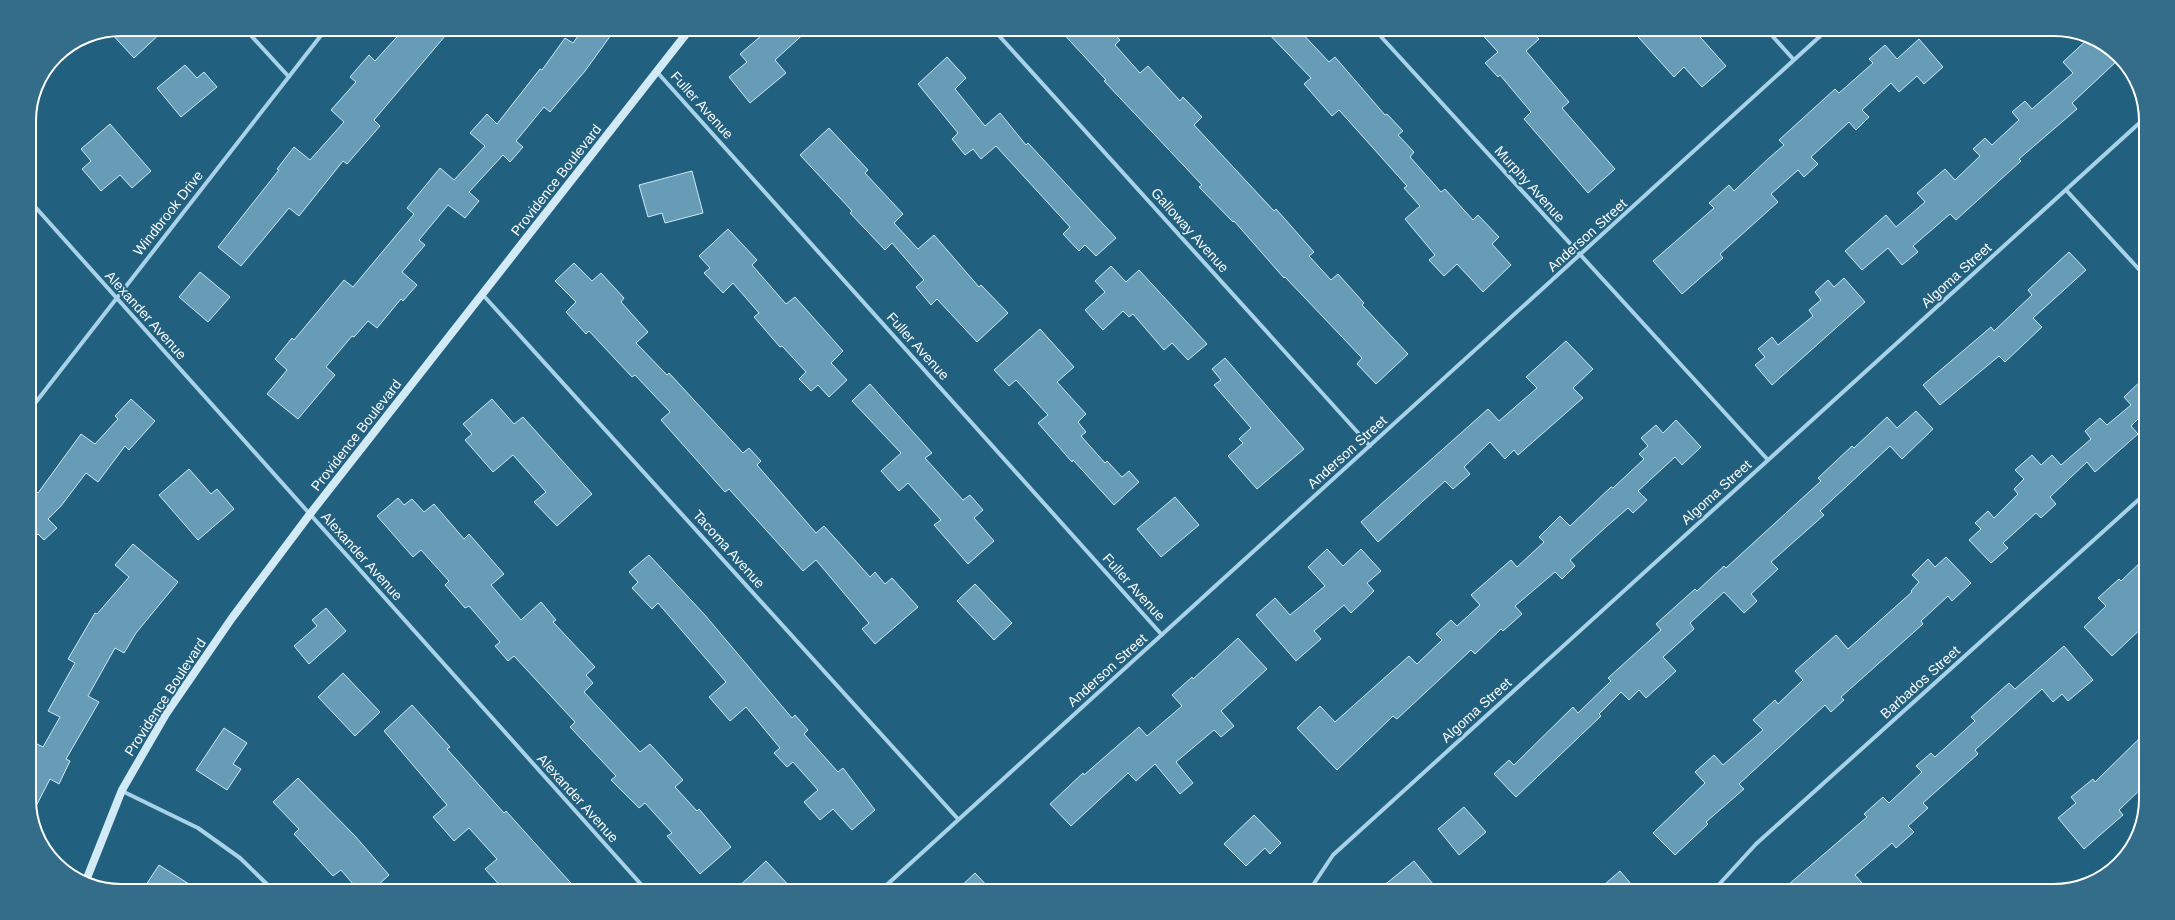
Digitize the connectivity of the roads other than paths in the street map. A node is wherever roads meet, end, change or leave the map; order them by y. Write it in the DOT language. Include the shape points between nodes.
graph roads {
  1 [pos="251,36"];
  2 [pos="321,36"];
  3 [pos="685,36"];
  4 [pos="999,36"];
  5 [pos="1380,36"];
  6 [pos="1772,36"];
  7 [pos="1820,36"];
  8 [pos="1794,60"];
  9 [pos="657,72"];
  10 [pos="289,77"];
  11 [pos="2139,123"];
  12 [pos="2066,190"];
  13 [pos="36,208"];
  14 [pos="1580,256"];
  15 [pos="2139,269"];
  16 [pos="483,295"];
  17 [pos="115,298"];
  18 [pos="36,402"];
  19 [pos="1370,446"];
  20 [pos="1768,460"];
  21 [pos="2139,499"];
  22 [pos="310,514"];
  23 [pos="1162,634"];
  24 [pos="122,790"];
  25 [pos="958,819"];
  26 [pos="87,878"];
  27 [pos="267,884"];
  28 [pos="641,884"];
  29 [pos="888,884"];
  30 [pos="1314,884"];
  31 [pos="1719,884"];
  1 -- 10 [label="street"];
  2 -- 10 [label="street, Windbrook Drive"];
  3 -- 9 [label="main road, Providence Boulevard"];
  4 -- 19 [label="street, Galloway Avenue"];
  5 -- 14 [label="street, Murphy Avenue"];
  6 -- 8 [label="street"];
  7 -- 8 [label="street, Anderson Street"];
  8 -- 14 [label="street, Anderson Street"];
  9 -- 16 [label="main road, Providence Boulevard"];
  9 -- 23 [label="street, Fuller Avenue"];
  10 -- 17 [label="street, Windbrook Drive"];
  11 -- 12 [label="street, Algoma Street"];
  12 -- 15 [label="street"];
  12 -- 20 [label="street, Algoma Street"];
  13 -- 17 [label="street, Alexander Avenue"];
  14 -- 19 [label="street, Anderson Street"];
  14 -- 20 [label="street, Murphy Avenue"];
  16 -- 22 [label="main road, Providence Boulevard"];
  16 -- 25 [label="street, Tacoma Avenue"];
  17 -- 18 [label="street, Windbrook Drive"];
  17 -- 22 [label="street, Alexander Avenue"];
  19 -- 23 [label="street, Anderson Street"];
  20 -- 30 [label="street, Algoma Street" via="1333,855"];
  21 -- 31 [label="street, Barbados Street" via="1756,844"];
  22 -- 24 [label="main road, Providence Boulevard" via="232,618 166,714"];
  22 -- 28 [label="street, Alexander Avenue"];
  23 -- 25 [label="street, Anderson Street"];
  24 -- 26 [label="main road, Providence Boulevard"];
  24 -- 27 [label="street" via="198,828 240,858"];
  25 -- 29 [label="street, Anderson Street"];
}
